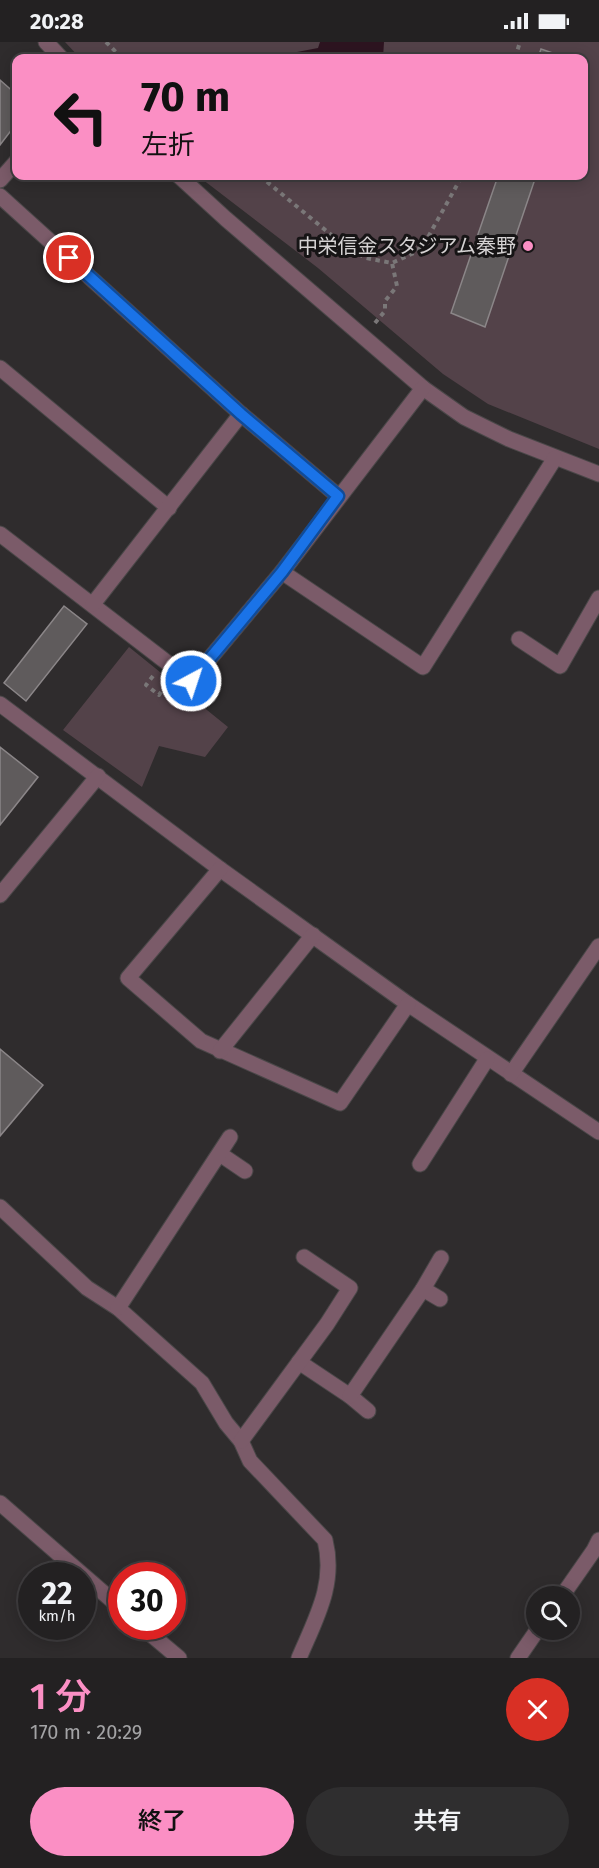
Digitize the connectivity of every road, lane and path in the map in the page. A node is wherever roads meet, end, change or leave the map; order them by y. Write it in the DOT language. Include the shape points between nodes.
graph roads {
  1 [pos="46,42"];
  2 [pos="106,42"];
  3 [pos="57,54"];
  4 [pos="118,54"];
  5 [pos="12,166"];
  6 [pos="0,180"];
  7 [pos="182,180"];
  8 [pos="265,180"];
  9 [pos="460,180"];
  10 [pos="0,196"];
  11 [pos="392,263"];
  12 [pos="374,324"];
  13 [pos="0,368"];
  14 [pos="423,388"];
  15 [pos="241,414"];
  16 [pos="555,458"];
  17 [pos="599,474"];
  18 [pos="338,496"];
  19 [pos="169,508"];
  20 [pos="0,534"];
  21 [pos="282,572"];
  22 [pos="599,598"];
  23 [pos="93,604"];
  24 [pos="519,639"];
  25 [pos="152,677"];
  26 [pos="170,680"];
  27 [pos="0,704"];
  28 [pos="98,776"];
  29 [pos="220,869"];
  30 [pos="0,895"];
  31 [pos="313,935"];
  32 [pos="599,946"];
  33 [pos="408,1004"];
  34 [pos="220,1051"];
  35 [pos="488,1059"];
  36 [pos="511,1074"];
  37 [pos="599,1132"];
  38 [pos="230,1137"];
  39 [pos="220,1154"];
  40 [pos="420,1164"];
  41 [pos="245,1171"];
  42 [pos="0,1207"];
  43 [pos="304,1257"];
  44 [pos="441,1258"];
  45 [pos="423,1289"];
  46 [pos="440,1299"];
  47 [pos="118,1308"];
  48 [pos="299,1362"];
  49 [pos="350,1396"];
  50 [pos="368,1411"];
  51 [pos="241,1441"];
  52 [pos="0,1503"];
  53 [pos="599,1540"];
  54 [pos="569,1586"];
  55 [pos="108,1597"];
  56 [pos="158,1640"];
  57 [pos="530,1640"];
  58 [pos="179,1658"];
  59 [pos="299,1658"];
  60 [pos="518,1658"];
  1 -- 3 [label="street"];
  2 -- 4 [label="path"];
  5 -- 6 [label="street"];
  7 -- 14 [label="street"];
  8 -- 11 [label="path" via="347,248 366,258"];
  9 -- 11 [label="path" via="427,240 416,252"];
  10 -- 15 [label="street"];
  11 -- 12 [label="path" via="397,286 385,301 386,311"];
  13 -- 19 [label="street"];
  14 -- 16 [label="street" via="464,417"];
  14 -- 18 [label="street"];
  15 -- 18 [label="street"];
  15 -- 19 [label="street"];
  16 -- 17 [label="street"];
  16 -- 21 [label="street" via="423,667"];
  18 -- 21 [label="street"];
  19 -- 23 [label="street"];
  20 -- 23 [label="street"];
  21 -- 23 [label="street" via="191,681"];
  22 -- 24 [label="street" via="560,666"];
  25 -- 26 [label="path" via="146,686 159,695"];
  27 -- 28 [label="street"];
  28 -- 29 [label="street"];
  28 -- 30 [label="street"];
  29 -- 31 [label="street"];
  29 -- 34 [label="street" via="128,978 201,1041"];
  31 -- 33 [label="street"];
  31 -- 34 [label="street"];
  32 -- 36 [label="street"];
  33 -- 34 [label="street" via="340,1103"];
  33 -- 35 [label="street"];
  35 -- 36 [label="street"];
  35 -- 40 [label="street"];
  36 -- 37 [label="street"];
  38 -- 39 [label="street"];
  39 -- 41 [label="street"];
  39 -- 47 [label="street"];
  42 -- 47 [label="street" via="87,1288"];
  43 -- 48 [label="street" via="350,1288"];
  44 -- 45 [label="street"];
  45 -- 46 [label="street"];
  45 -- 49 [label="street"];
  47 -- 51 [label="street" via="202,1383"];
  48 -- 49 [label="street"];
  48 -- 51 [label="street"];
  49 -- 50 [label="street"];
  51 -- 59 [label="street" via="250,1461 325,1540 328,1582"];
  52 -- 55 [label="street"];
  53 -- 54 [label="street"];
  56 -- 58 [label="street"];
  57 -- 60 [label="street"];
}
